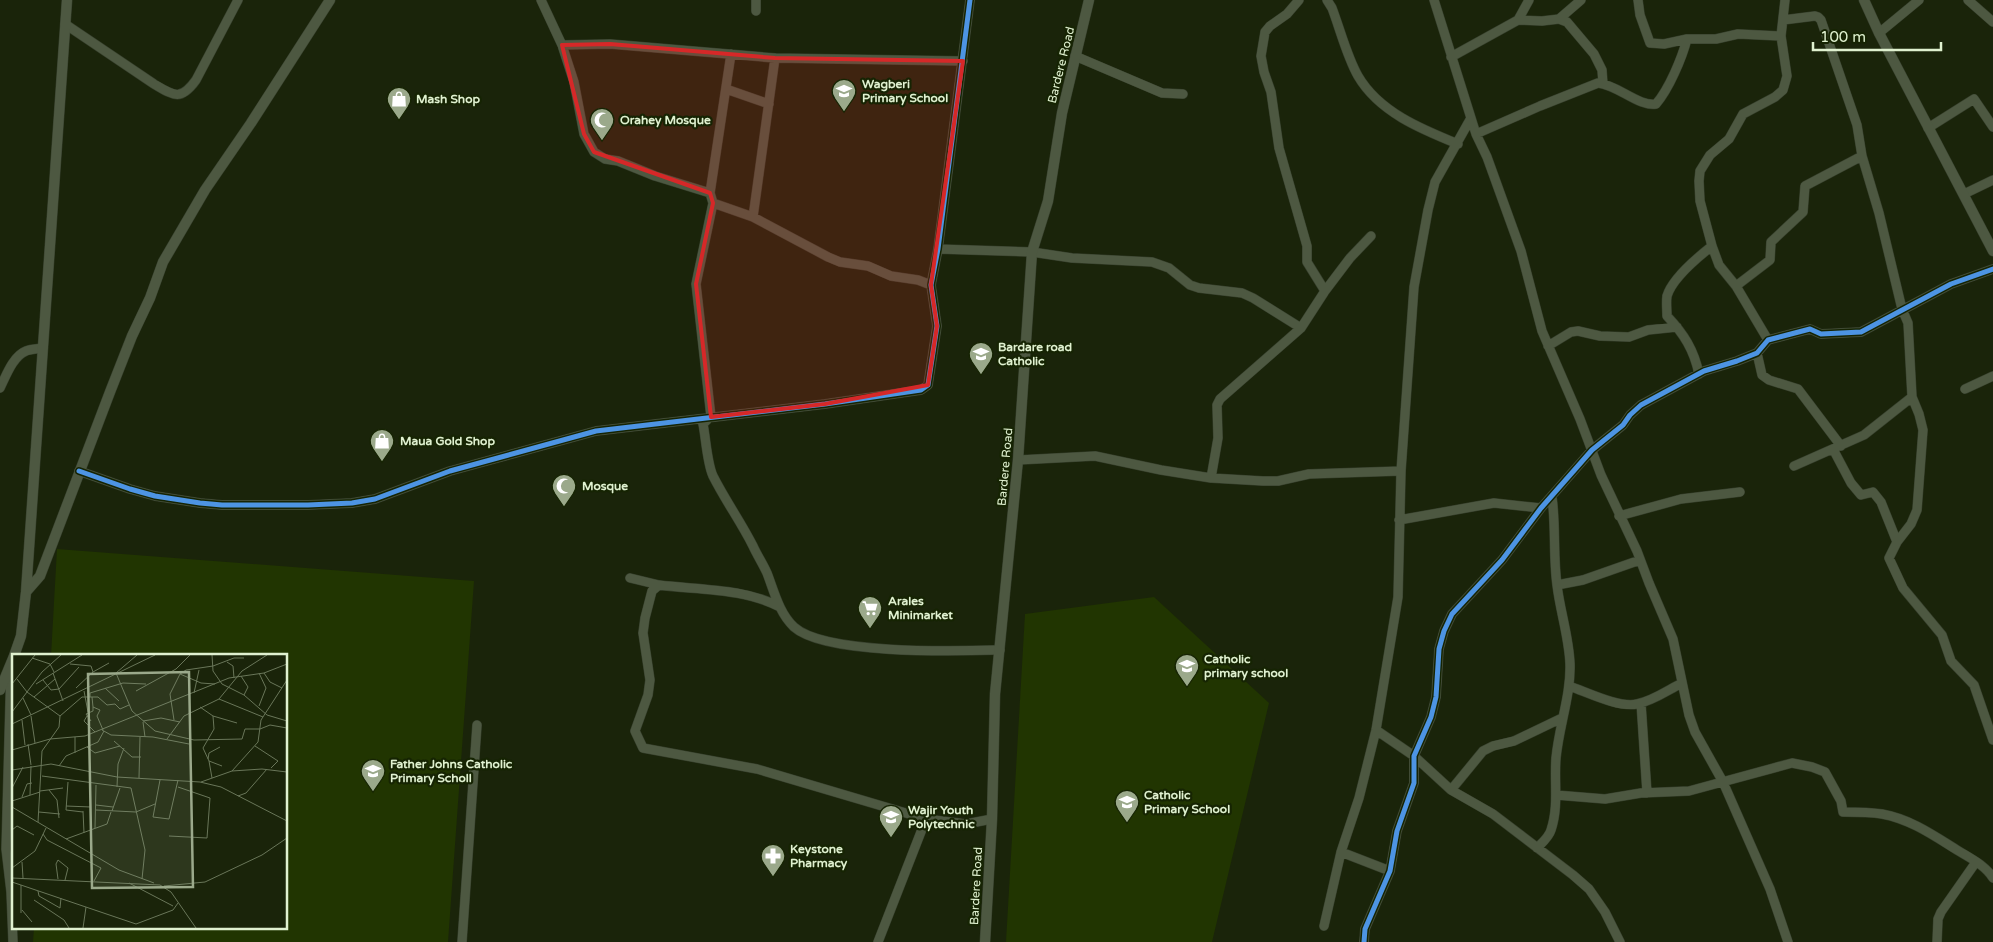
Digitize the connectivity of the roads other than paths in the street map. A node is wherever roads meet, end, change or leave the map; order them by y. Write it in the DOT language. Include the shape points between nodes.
graph roads {
  1 [pos="67,0"];
  2 [pos="238,0"];
  3 [pos="330,0"];
  4 [pos="541,0"];
  5 [pos="756,0"];
  6 [pos="970,0"];
  7 [pos="1090,0"];
  8 [pos="1299,0"];
  9 [pos="1327,0"];
  10 [pos="1434,0"];
  11 [pos="1529,0"];
  12 [pos="1581,0"];
  13 [pos="1638,0"];
  14 [pos="1785,0"];
  15 [pos="1864,0"];
  16 [pos="1919,0"];
  17 [pos="1968,0"];
  18 [pos="756,11"];
  19 [pos="1559,19"];
  20 [pos="1518,20"];
  21 [pos="1783,20"];
  22 [pos="1993,22"];
  23 [pos="66,24"];
  24 [pos="1878,33"];
  25 [pos="1781,36"];
  26 [pos="1687,39"];
  27 [pos="562,45"];
  28 [pos="731,54"];
  29 [pos="1075,56"];
  30 [pos="775,58"];
  31 [pos="1451,58"];
  32 [pos="963,61"];
  33 [pos="1603,84"];
  34 [pos="726,89"];
  35 [pos="1183,94"];
  36 [pos="769,104"];
  37 [pos="1471,118"];
  38 [pos="1993,127"];
  39 [pos="1928,128"];
  40 [pos="1476,134"];
  41 [pos="1458,144"];
  42 [pos="1862,156"];
  43 [pos="1993,180"];
  44 [pos="710,193"];
  45 [pos="1964,194"];
  46 [pos="712,203"];
  47 [pos="753,216"];
  48 [pos="1371,236"];
  49 [pos="1712,246"];
  50 [pos="938,249"];
  51 [pos="1993,251"];
  52 [pos="1032,252"];
  53 [pos="1993,269"];
  54 [pos="932,285"];
  55 [pos="1736,286"];
  56 [pos="1325,291"];
  57 [pos="1902,309"];
  58 [pos="1677,327"];
  59 [pos="1301,328"];
  60 [pos="1768,340"];
  61 [pos="1548,346"];
  62 [pos="43,348"];
  63 [pos="1757,353"];
  64 [pos="1700,374"];
  65 [pos="1993,376"];
  66 [pos="0,388"];
  67 [pos="1965,389"];
  68 [pos="1912,398"];
  69 [pos="711,417"];
  70 [pos="1837,447"];
  71 [pos="1592,450"];
  72 [pos="1018,460"];
  73 [pos="1794,466"];
  74 [pos="80,471"];
  75 [pos="1400,471"];
  76 [pos="1211,478"];
  77 [pos="1740,492"];
  78 [pos="1552,497"];
  79 [pos="1541,508"];
  80 [pos="1619,516"];
  81 [pos="1399,520"];
  82 [pos="1897,542"];
  83 [pos="1640,560"];
  84 [pos="630,578"];
  85 [pos="659,585"];
  86 [pos="1556,585"];
  87 [pos="26,592"];
  88 [pos="780,607"];
  89 [pos="1000,650"];
  90 [pos="15,654"];
  91 [pos="12,661"];
  92 [pos="1682,683"];
  93 [pos="12,686"];
  94 [pos="1569,686"];
  95 [pos="0,690"];
  96 [pos="1642,703"];
  97 [pos="1562,718"];
  98 [pos="477,725"];
  99 [pos="1376,730"];
  100 [pos="1993,740"];
  101 [pos="1414,756"];
  102 [pos="1723,782"];
  103 [pos="1451,790"];
  104 [pos="1647,792"];
  105 [pos="1556,795"];
  106 [pos="926,818"];
  107 [pos="992,819"];
  108 [pos="1537,848"];
  109 [pos="1340,852"];
  110 [pos="1976,862"];
  111 [pos="1390,871"];
  112 [pos="1993,878"];
  113 [pos="12,917"];
  114 [pos="1324,926"];
  115 [pos="462,942"];
  116 [pos="878,942"];
  117 [pos="985,942"];
  118 [pos="1364,942"];
  119 [pos="1620,942"];
  120 [pos="1788,942"];
  121 [pos="1937,942"];
  1 -- 23 [label="street"];
  2 -- 23 [label="street" via="196,80 180,95 154,84"];
  3 -- 74 [label="street" via="205,190 163,262"];
  4 -- 27 [label="street"];
  5 -- 18 [label="street"];
  6 -- 32 [label="street"];
  7 -- 29 [label="street, Bardere Road"];
  8 -- 56 [label="street" via="1265,32 1261,56 1271,92 1279,148 1307,246 1307,262"];
  9 -- 41 [label="street" via="1357,74 1368,90 1389,109"];
  10 -- 31 [label="street"];
  11 -- 20 [label="street"];
  12 -- 19 [label="street"];
  13 -- 26 [label="street" via="1650,43"];
  14 -- 21 [label="street"];
  15 -- 24 [label="street"];
  16 -- 24 [label="street"];
  17 -- 22 [label="street"];
  19 -- 20 [label="street"];
  19 -- 33 [label="street" via="1567,22 1594,54 1602,70"];
  20 -- 31 [label="street"];
  21 -- 25 [label="street"];
  21 -- 42 [label="street" via="1815,16 1821,20 1857,126"];
  23 -- 62 [label="street"];
  24 -- 39 [label="street"];
  25 -- 26 [label="street" via="1738,34 1716,39"];
  25 -- 49 [label="street" via="1787,76 1783,90 1743,114 1729,139 1710,155 1700,171 1700,201"];
  26 -- 33 [label="street" via="1664,94 1656,104 1646,103"];
  27 -- 28 [label="street" via="610,44"];
  27 -- 44 [label="street" via="574,82 584,134 594,152 605,159"];
  28 -- 30 [label="street"];
  28 -- 34 [label="street"];
  29 -- 35 [label="street" via="1162,93"];
  29 -- 52 [label="street, Bardere Road" via="1048,201"];
  30 -- 32 [label="street"];
  30 -- 36 [label="street"];
  31 -- 37 [label="street"];
  32 -- 50 [label="street"];
  33 -- 40 [label="street" via="1595,84"];
  34 -- 36 [label="street"];
  34 -- 44 [label="street"];
  36 -- 47 [label="street"];
  37 -- 40 [label="street"];
  37 -- 41 [label="street"];
  38 -- 39 [label="street" via="1974,100"];
  39 -- 45 [label="street"];
  40 -- 61 [label="street" via="1521,250"];
  41 -- 75 [label="street" via="1432,191 1414,287"];
  42 -- 55 [label="street" via="1804,186 1803,212 1771,242 1770,260"];
  42 -- 57 [label="street"];
  43 -- 45 [label="street"];
  44 -- 46 [label="street"];
  45 -- 51 [label="street"];
  46 -- 47 [label="street"];
  46 -- 69 [label="street" via="696,284"];
  47 -- 54 [label="street" via="840,262 868,266 892,276"];
  48 -- 56 [label="street"];
  49 -- 55 [label="street" via="1719,265"];
  49 -- 58 [label="street" via="1669,293 1667,316"];
  50 -- 52 [label="street"];
  50 -- 54 [label="street"];
  52 -- 59 [label="street" via="1162,265 1190,285 1242,293"];
  52 -- 72 [label="street, Bardere Road"];
  53 -- 57 [label="street" via="1951,284"];
  54 -- 69 [label="street" via="937,326 928,385 921,390"];
  55 -- 60 [label="street"];
  56 -- 59 [label="street"];
  57 -- 60 [label="street" via="1861,332 1821,334 1810,329"];
  57 -- 68 [label="street" via="1908,323"];
  58 -- 61 [label="street" via="1648,330 1629,337 1600,336 1578,330"];
  58 -- 64 [label="street" via="1695,354"];
  59 -- 76 [label="street" via="1220,399"];
  60 -- 63 [label="street"];
  61 -- 71 [label="street"];
  62 -- 66 [label="street" via="21,354"];
  62 -- 87 [label="street"];
  63 -- 64 [label="street"];
  63 -- 70 [label="street" via="1762,375 1798,390"];
  64 -- 71 [label="street" via="1641,405 1623,425"];
  65 -- 67 [label="street"];
  68 -- 70 [label="street" via="1864,435"];
  68 -- 82 [label="street" via="1923,430 1917,510"];
  69 -- 74 [label="street" via="596,431 450,471 375,499 352,503 200,504 138,492"];
  69 -- 88 [label="street" via="703,424 712,475 744,527"];
  70 -- 73 [label="street"];
  70 -- 82 [label="street" via="1851,483 1861,495 1873,492 1881,502"];
  71 -- 78 [label="street"];
  71 -- 80 [label="street"];
  72 -- 76 [label="street" via="1095,456"];
  72 -- 89 [label="street, Bardere Road"];
  74 -- 87 [label="street" via="40,576"];
  75 -- 76 [label="street" via="1309,474 1278,481"];
  75 -- 81 [label="street"];
  77 -- 80 [label="street" via="1681,499"];
  78 -- 79 [label="street"];
  78 -- 86 [label="street"];
  79 -- 81 [label="street" via="1494,503"];
  79 -- 101 [label="street" via="1507,554 1452,614 1439,649 1435,704"];
  80 -- 83 [label="street"];
  81 -- 99 [label="street" via="1398,597"];
  82 -- 100 [label="street" via="1890,558 1903,588 1942,635 1951,661 1974,685"];
  83 -- 86 [label="street" via="1582,580"];
  83 -- 92 [label="street" via="1673,639"];
  84 -- 85 [label="street"];
  85 -- 88 [label="street" via="728,592 766,600"];
  85 -- 106 [label="street" via="652,591 643,633 650,680 635,731 643,748 757,769"];
  86 -- 94 [label="street" via="1570,661"];
  87 -- 90 [label="street" via="21,636"];
  88 -- 89 [label="street" via="795,628 824,640 855,646 933,651"];
  89 -- 107 [label="street, Bardere Road"];
  91 -- 95 [label="street"];
  92 -- 96 [label="street"];
  92 -- 102 [label="street" via="1695,732"];
  93 -- 113 [label="street" via="6,849"];
  94 -- 96 [label="street" via="1620,704"];
  94 -- 97 [label="street"];
  96 -- 104 [label="street"];
  97 -- 103 [label="street" via="1514,741 1483,751"];
  97 -- 105 [label="street" via="1556,760"];
  98 -- 115 [label="street"];
  99 -- 101 [label="street"];
  99 -- 109 [label="street" via="1359,798"];
  101 -- 103 [label="street"];
  101 -- 111 [label="street" via="1414,783 1396,831"];
  102 -- 104 [label="street" via="1689,791"];
  102 -- 110 [label="street" via="1792,763 1812,767 1825,772 1841,801 1843,812 1882,814 1911,823"];
  102 -- 120 [label="street" via="1770,889"];
  103 -- 108 [label="street" via="1493,814"];
  104 -- 105 [label="street" via="1605,799"];
  105 -- 108 [label="street" via="1552,828"];
  106 -- 107 [label="street" via="966,824"];
  106 -- 116 [label="street"];
  107 -- 117 [label="street, Bardere Road"];
  108 -- 119 [label="street" via="1589,889 1606,912"];
  109 -- 111 [label="street"];
  109 -- 114 [label="street"];
  110 -- 112 [label="street"];
  110 -- 121 [label="street" via="1941,912"];
  111 -- 118 [label="street" via="1365,929"];
}
